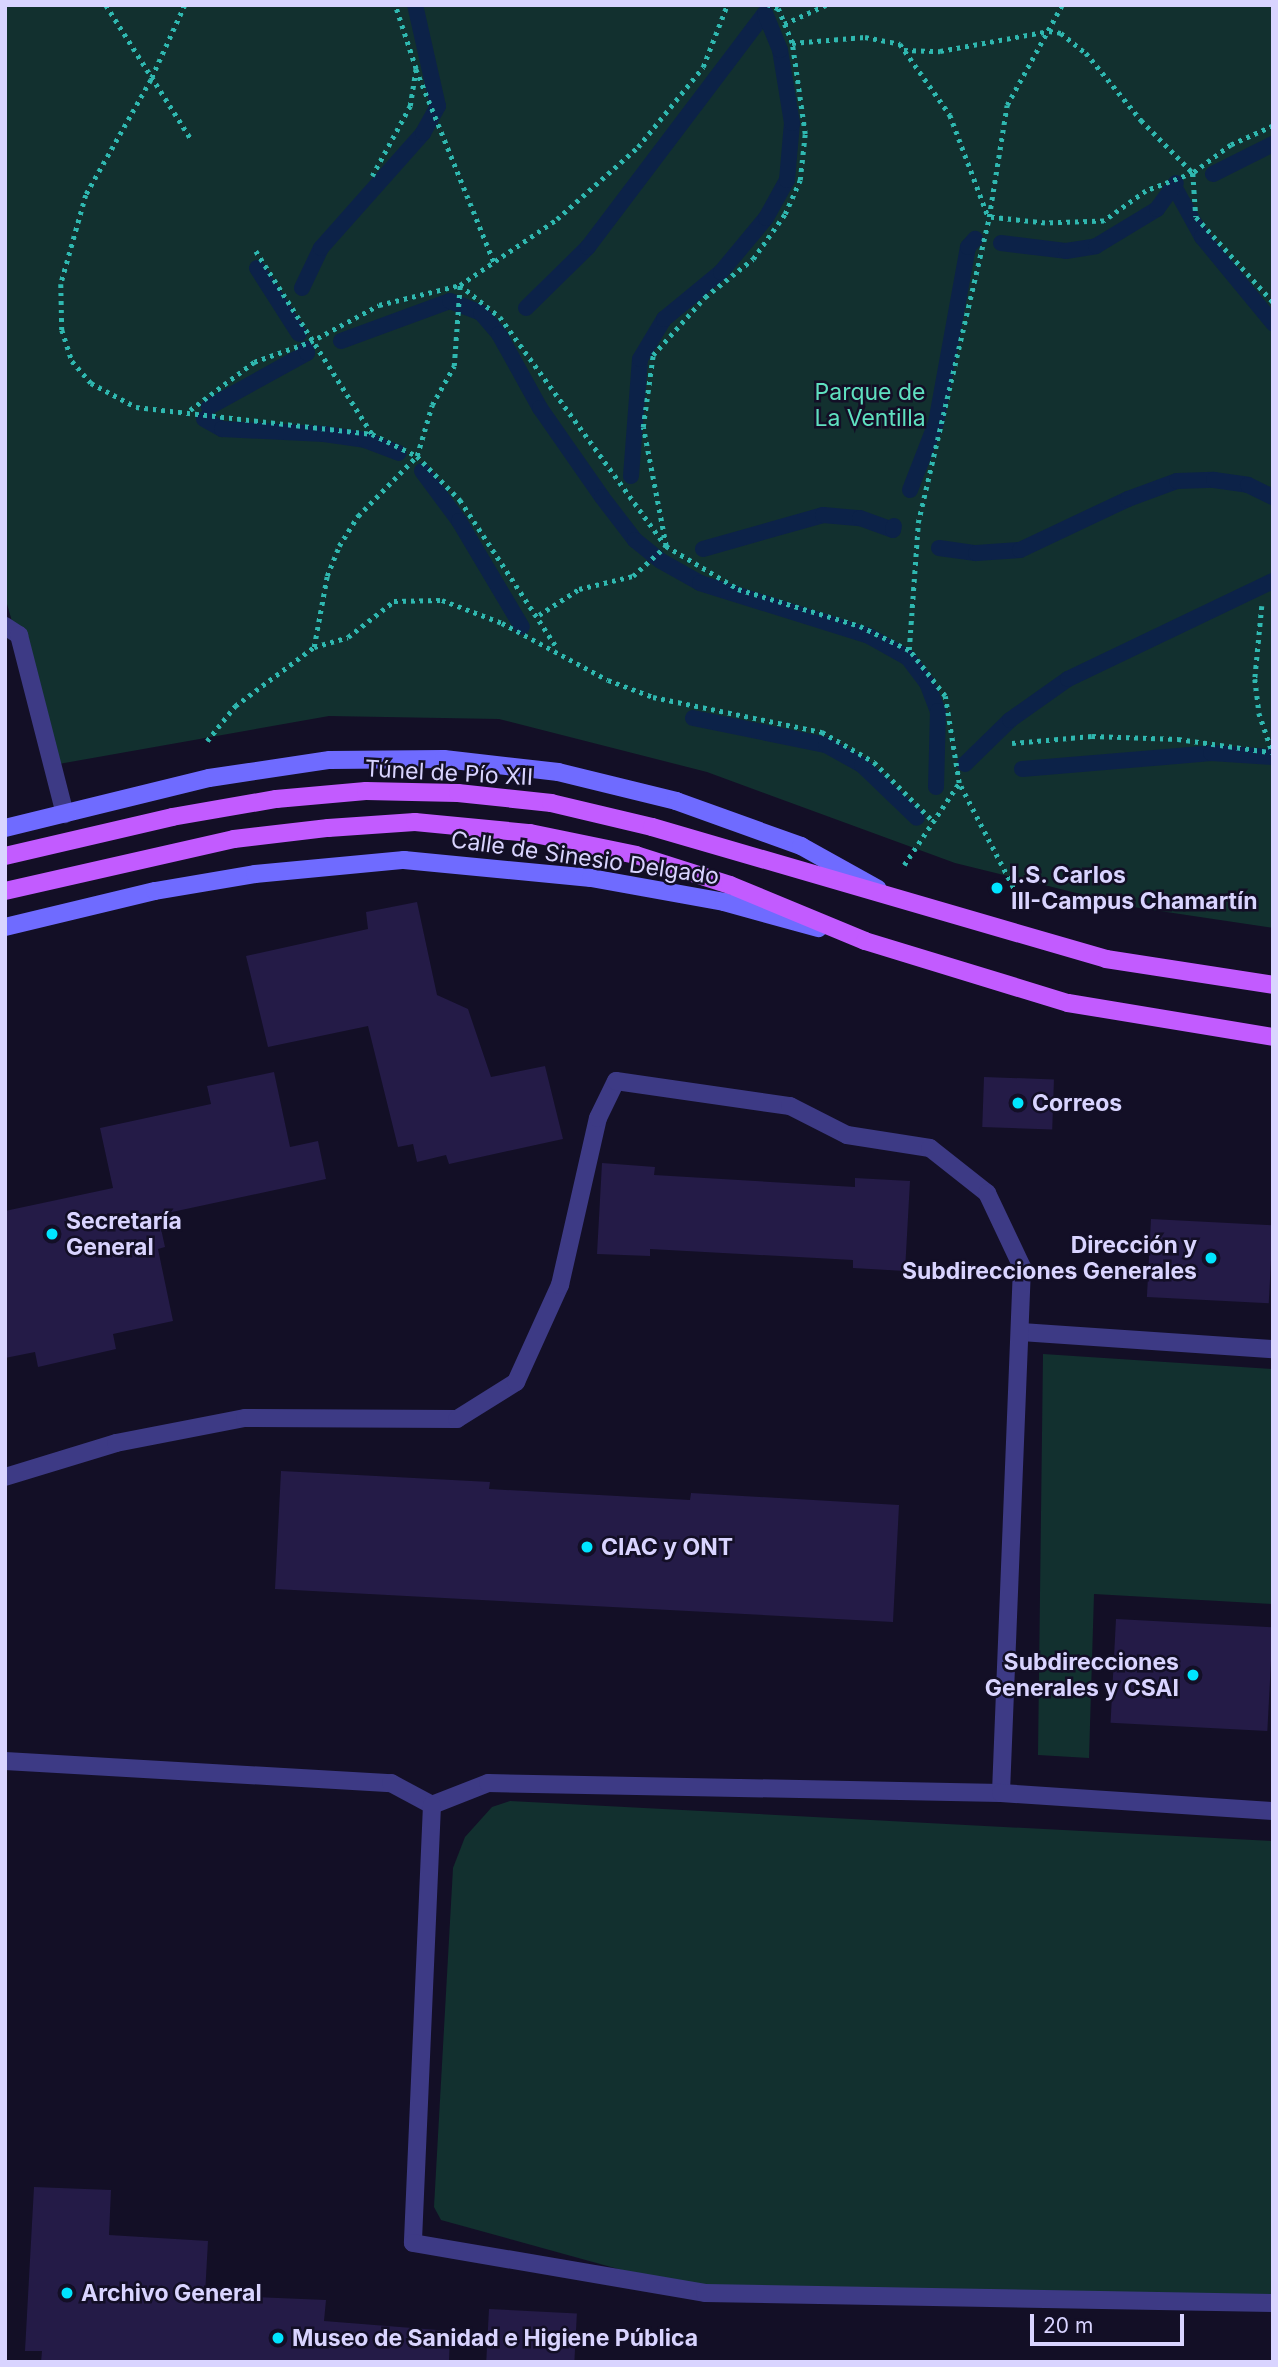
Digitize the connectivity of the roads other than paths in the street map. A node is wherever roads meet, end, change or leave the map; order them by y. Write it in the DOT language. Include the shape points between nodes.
graph roads {
  1 [pos="5,626"];
  2 [pos="65,814"];
  3 [pos="5,828"];
  4 [pos="5,856"];
  5 [pos="5,891"];
  6 [pos="884,892"];
  7 [pos="5,927"];
  8 [pos="865,942"];
  9 [pos="1273,985"];
  10 [pos="1273,1037"];
  11 [pos="1021,1332"];
  12 [pos="1273,1349"];
  13 [pos="5,1476"];
  14 [pos="5,1760"];
  15 [pos="1001,1793"];
  16 [pos="432,1805"];
  17 [pos="1273,1811"];
  18 [pos="1273,2303"];
  1 -- 2 [label="lane" via="19,635"];
  2 -- 3 [label="main road"];
  2 -- 6 [label="main road" via="208,778 303,764 444,759 558,772 676,801 801,846"];
  4 -- 6 [label="main road, Túnel de Pío XII" via="172,817 276,799 366,791 458,793 551,803"];
  5 -- 8 [label="main road" via="234,839 415,822 530,833 636,855 730,885"];
  6 -- 9 [label="main road" via="1106,959"];
  7 -- 8 [label="main road, Calle de Sinesio Delgado" via="155,891 256,874 404,860 591,878 724,902"];
  8 -- 10 [label="main road, Calle de Sinesio Delgado" via="1068,1003"];
  11 -- 12 [label="lane"];
  11 -- 13 [label="lane" via="1022,1267 988,1193 930,1148 847,1135 790,1106 616,1081 598,1118 560,1285 516,1382 457,1419 245,1418 116,1443"];
  11 -- 15 [label="lane"];
  14 -- 16 [label="lane" via="391,1783"];
  15 -- 16 [label="lane" via="488,1783"];
  15 -- 17 [label="lane"];
  16 -- 18 [label="lane" via="413,2243 705,2293"];
}
